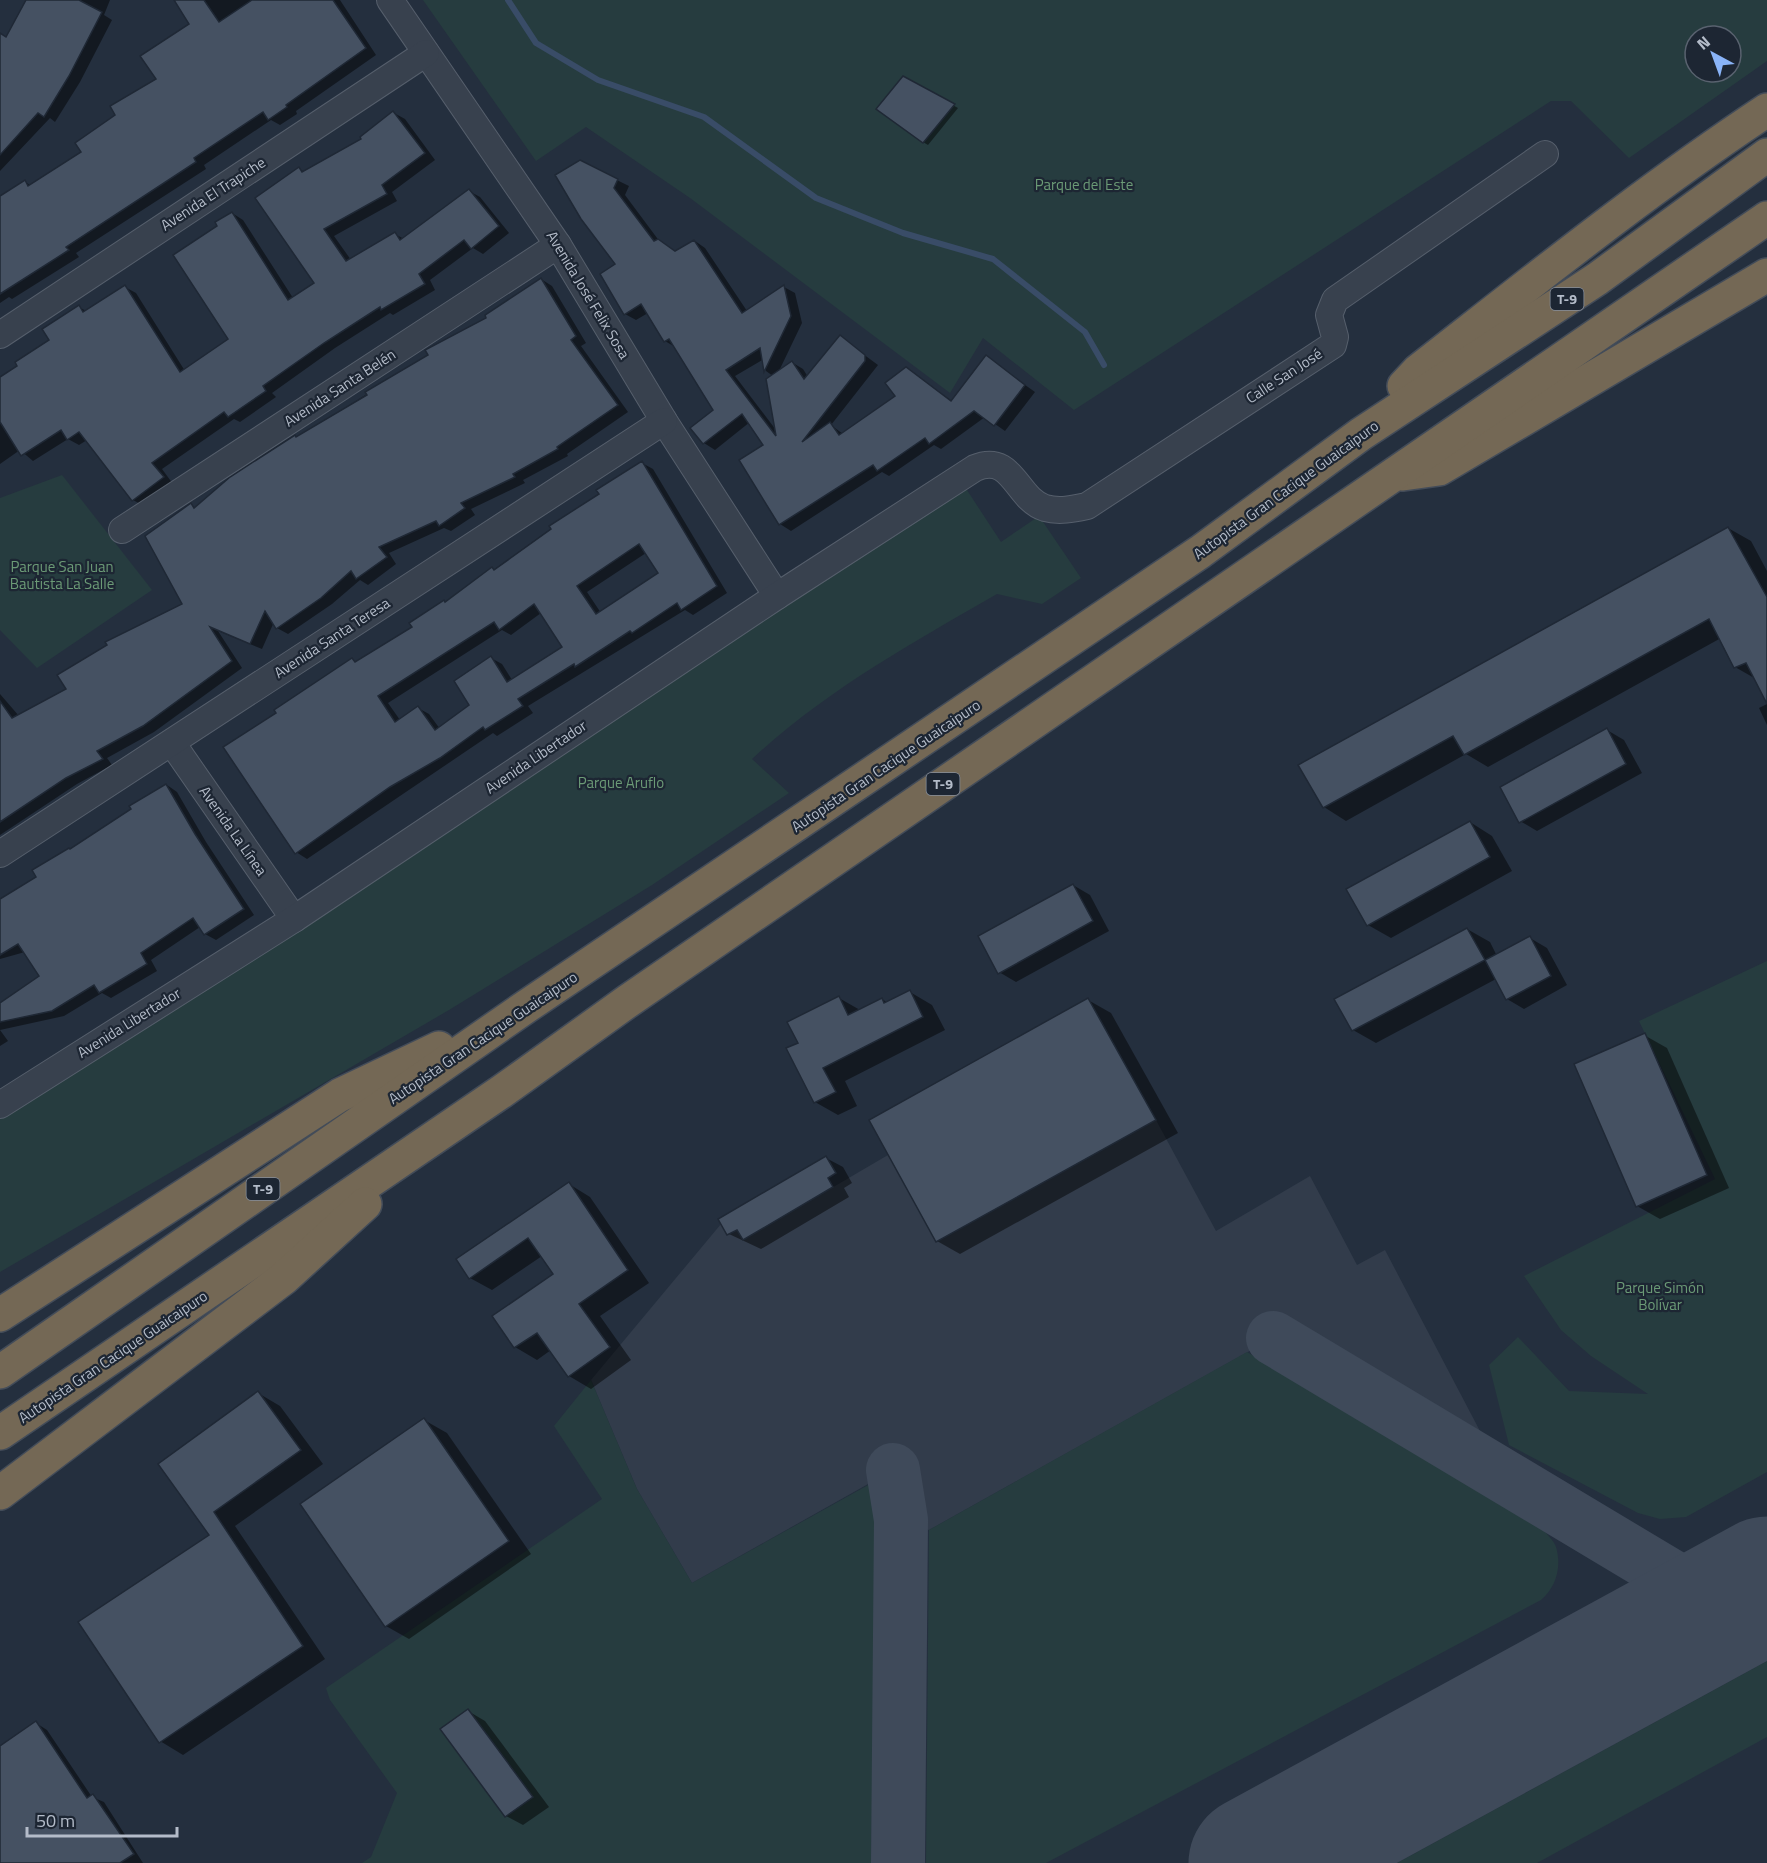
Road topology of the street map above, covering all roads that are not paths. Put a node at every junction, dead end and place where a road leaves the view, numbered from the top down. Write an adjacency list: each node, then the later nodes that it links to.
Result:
1 (390, 0): 2 (street, Avenida José Felix Sosa)
2 (426, 53): 7 (street, Avenida José Felix Sosa); 9 (street, Avenida El Trapiche)
3 (1767, 110): 11 (highway)
4 (1545, 154): 13 (street, Calle San José)
5 (1767, 154): 11 (highway, Autopista Gran Cacique Guaicaipuro / T-9)
6 (1767, 218): 12 (highway, Autopista Gran Cacique Guaicaipuro / T-9)
7 (558, 245): 10 (street, Avenida José Felix Sosa); 14 (street, Avenida Santa Belén)
8 (1767, 275): 12 (highway)
9 (0, 335)
10 (664, 421): 15 (street, Avenida José Felix Sosa); 16 (street, Avenida Santa Teresa)
11 (1361, 434): 19 (highway, Autopista Gran Cacique Guaicaipuro / T-9)
12 (1387, 477): 21 (highway, Autopista Gran Cacique Guaicaipuro / T-9)
13 (1069, 510): 15 (street, Avenida Libertador)
14 (122, 530)
15 (777, 596): 18 (street, Avenida Libertador)
16 (172, 743): 17 (street, Avenida Santa Teresa); 18 (street, Avenida La Línea)
17 (0, 854)
18 (294, 919): 20 (street, Avenida Libertador)
19 (527, 1006): 22 (highway); 25 (highway, Autopista Gran Cacique Guaicaipuro / T-9)
20 (0, 1105)
21 (447, 1128): 26 (highway, Autopista Gran Cacique Guaicaipuro / T-9); 27 (highway)
22 (102, 1250): 23 (highway); 24 (highway)
23 (0, 1288)
24 (0, 1315)
25 (0, 1372)
26 (0, 1433)
27 (0, 1493)

